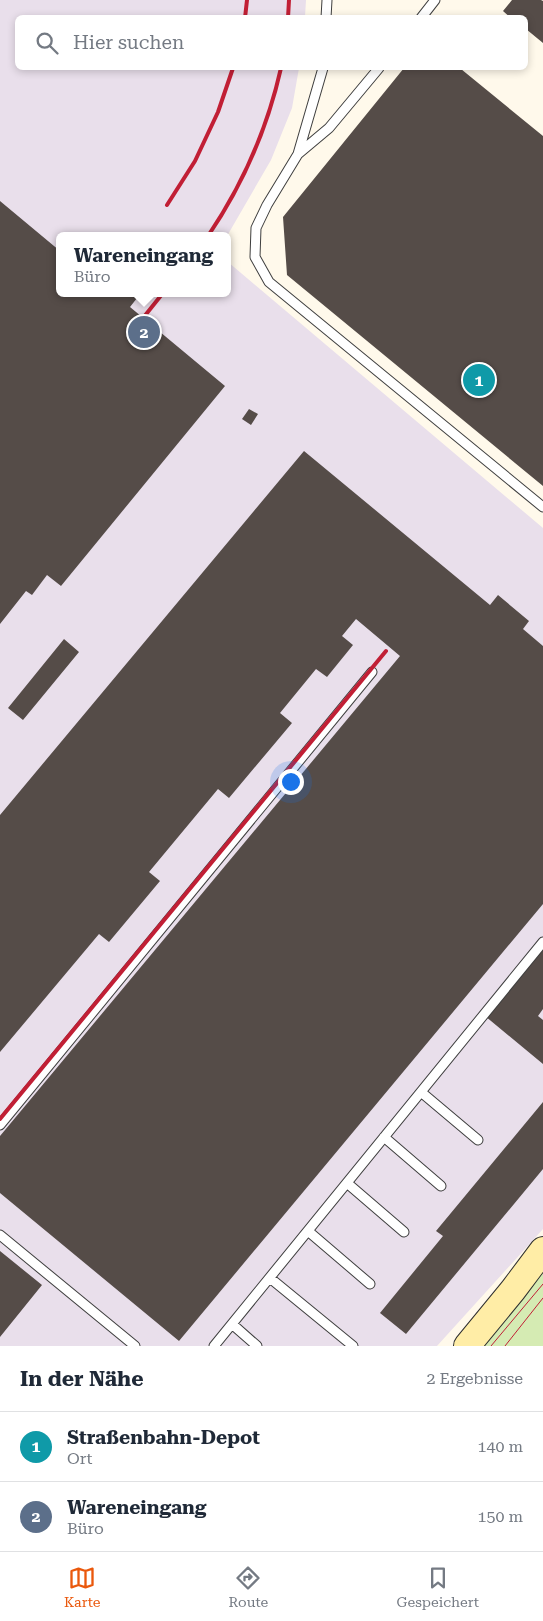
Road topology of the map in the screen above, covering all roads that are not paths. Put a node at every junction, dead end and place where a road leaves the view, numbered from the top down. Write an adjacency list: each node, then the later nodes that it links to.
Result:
1 (327, 0): 3 (lane)
2 (435, 0): 4 (lane)
3 (326, 15)
4 (423, 15)
5 (322, 70): 7 (lane)
6 (377, 70): 7 (lane)
7 (298, 154): 8 (lane)
8 (543, 507)
9 (372, 672): 12 (lane)
10 (543, 942): 11 (lane)
11 (421, 1092): 13 (lane); 14 (lane)
12 (0, 1125)
13 (384, 1137): 15 (lane); 16 (lane)
14 (478, 1140)
15 (347, 1183): 17 (lane); 18 (lane)
16 (441, 1186)
17 (308, 1231): 21 (lane); 22 (lane)
18 (404, 1232)
19 (0, 1235): 24 (lane)
20 (543, 1250): 28 (main road)
21 (270, 1278): 23 (lane); 27 (lane)
22 (370, 1284)
23 (232, 1324): 25 (lane); 26 (lane)
24 (135, 1346)
25 (214, 1346)
26 (257, 1346)
27 (353, 1346)
28 (467, 1346)

